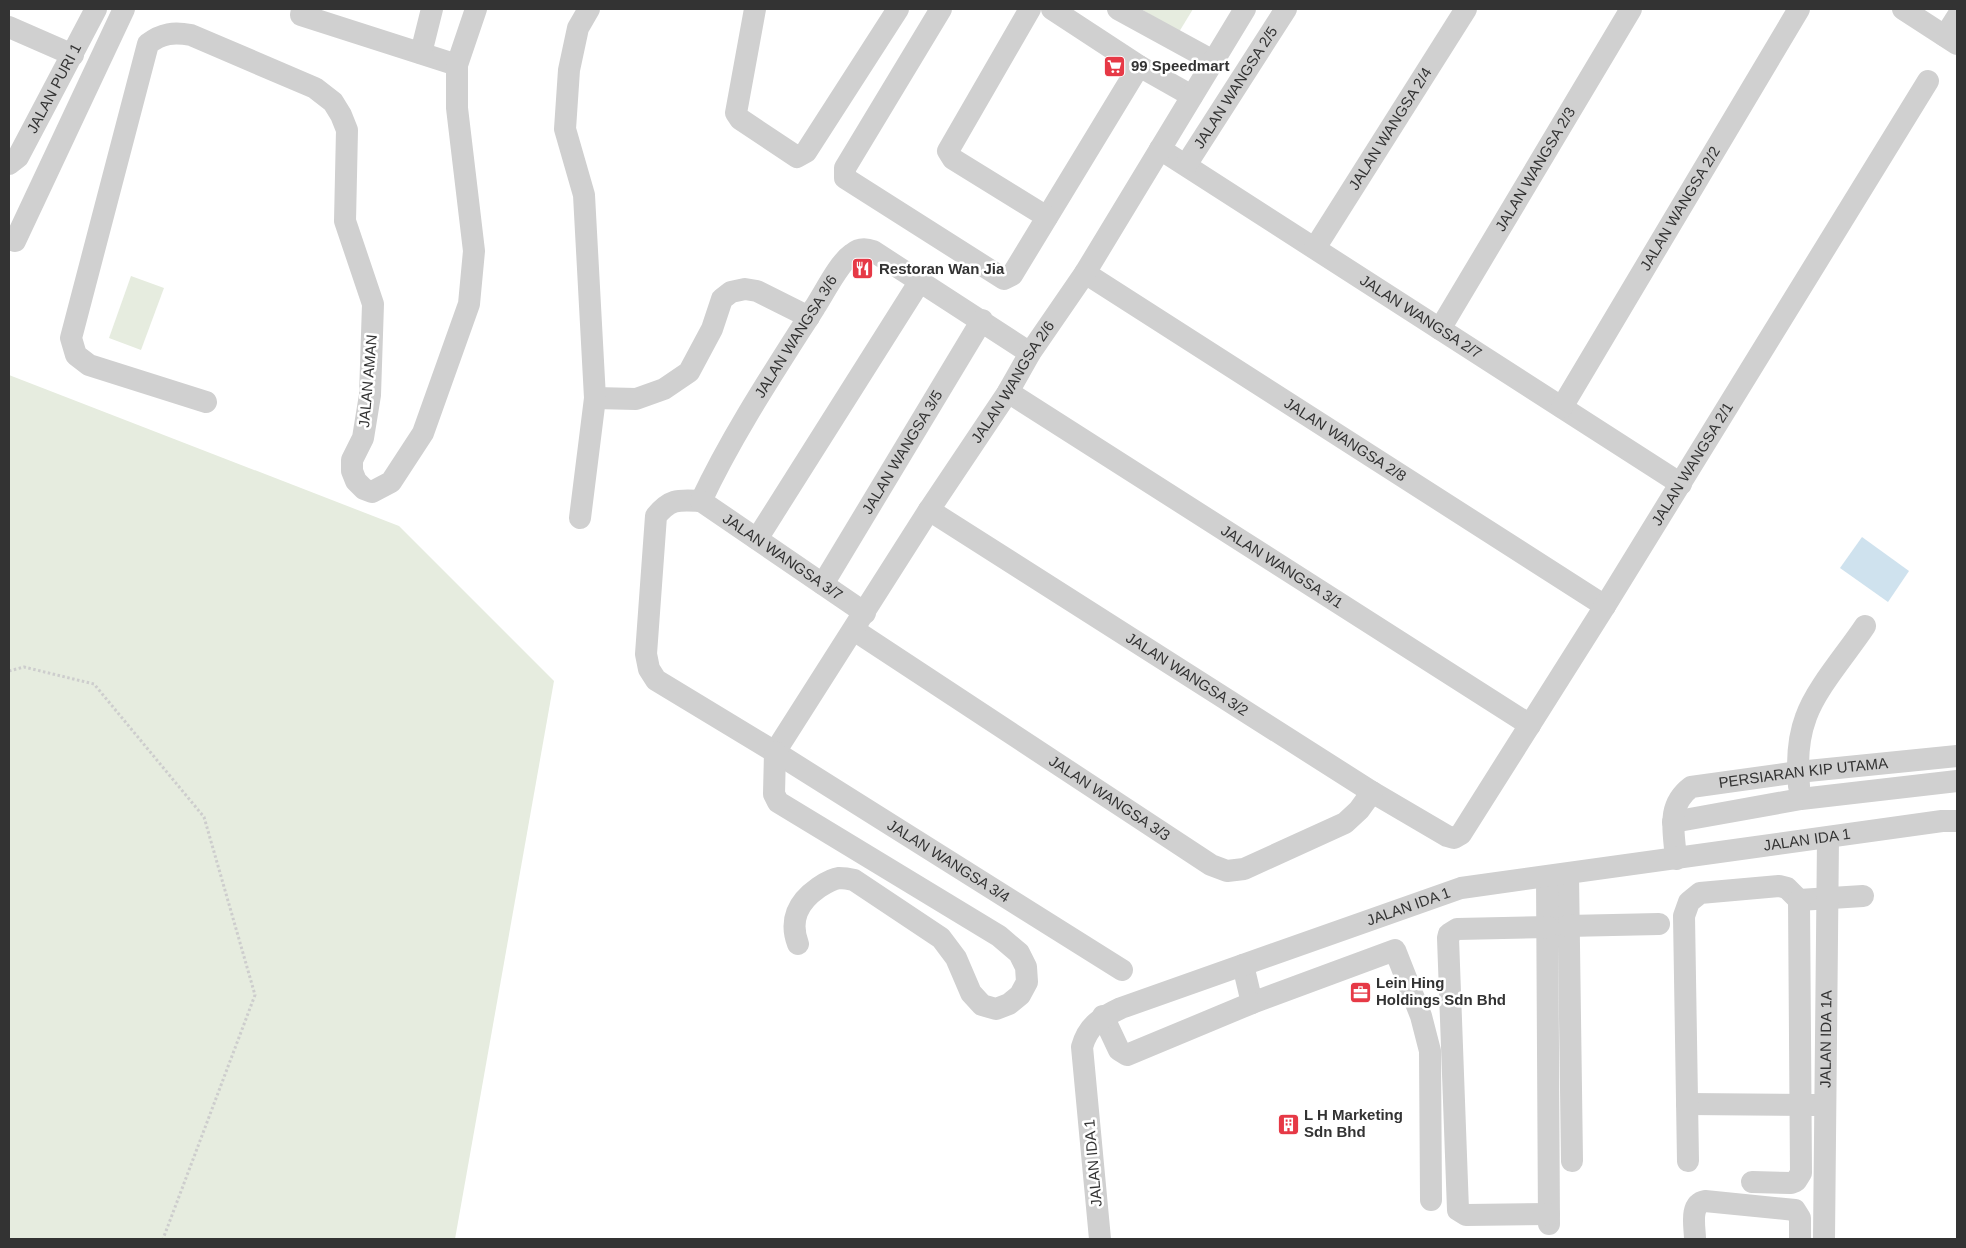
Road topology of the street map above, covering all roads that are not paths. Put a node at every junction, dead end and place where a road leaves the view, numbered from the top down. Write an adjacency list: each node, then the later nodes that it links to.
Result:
1 (96, 9): 23 (street, JALAN PURI 1)
2 (124, 9): 33 (street)
3 (302, 9): 22 (street)
4 (432, 9): 22 (street)
5 (476, 9): 25 (street, JALAN AMAN)
6 (589, 9): 42 (street)
7 (755, 9): 8 (street)
8 (898, 9)
9 (941, 9): 32 (street)
10 (1030, 9): 32 (street)
11 (1052, 9): 26 (street)
12 (1118, 9): 24 (street)
13 (1245, 9): 24 (street, JALAN WANGSA 2/6)
14 (1286, 9): 31 (street, JALAN WANGSA 2/5)
15 (1466, 9): 34 (street, JALAN WANGSA 2/4)
16 (1631, 9): 39 (street, JALAN WANGSA 2/3)
17 (1799, 9): 44 (street, JALAN WANGSA 2/2)
18 (1903, 9): 21 (street)
19 (1957, 17): 21 (street)
20 (9, 27): 23 (street)
21 (1951, 40)
22 (421, 53): 25 (street)
23 (73, 55): 30 (street, JALAN PURI 1)
24 (1213, 61): 28 (street, JALAN WANGSA 2/6)
25 (458, 65): 43 (street, JALAN AMAN)
26 (1139, 66): 28 (street); 32 (street)
27 (1928, 81): 45 (street, JALAN WANGSA 2/1)
28 (1192, 96): 29 (street, JALAN WANGSA 2/6)
29 (1160, 149): 31 (street, JALAN WANGSA 2/7); 35 (street, JALAN WANGSA 2/6)
30 (9, 164)
31 (1186, 165): 34 (street, JALAN WANGSA 2/7)
32 (1047, 217)
33 (15, 241)
34 (1315, 248): 39 (street, JALAN WANGSA 2/7)
35 (1085, 273): 40 (street, JALAN WANGSA 2/6); 51 (street, JALAN WANGSA 2/8)
36 (920, 281): 37 (street, JALAN WANGSA 3/6); 38 (street, JALAN WANGSA 3/6); 49 (street)
37 (809, 317): 42 (street); 46 (street, JALAN WANGSA 3/6)
38 (982, 320): 40 (street, JALAN WANGSA 3/6); 50 (street, JALAN WANGSA 3/5)
39 (1440, 329): 44 (street, JALAN WANGSA 2/7)
40 (1030, 353): 41 (street, JALAN WANGSA 2/6)
41 (1008, 392): 47 (street, JALAN WANGSA 2/6); 54 (street, JALAN WANGSA 3/1)
42 (595, 398): 48 (street)
43 (206, 402)
44 (1562, 407): 45 (street, JALAN WANGSA 2/7)
45 (1681, 484): 51 (street, JALAN WANGSA 2/1)
46 (701, 501): 49 (street, JALAN WANGSA 3/7); 55 (street, JALAN WANGSA 3/4)
47 (929, 510): 52 (street, JALAN WANGSA 2/6); 59 (street, JALAN WANGSA 3/2)
48 (580, 518)
49 (757, 539): 50 (street, JALAN WANGSA 3/7)
50 (823, 584): 52 (street, JALAN WANGSA 3/7)
51 (1605, 606): 54 (street, JALAN WANGSA 2/1)
52 (859, 621): 55 (street, JALAN WANGSA 2/6); 59 (street, JALAN WANGSA 3/3)
53 (1865, 626): 57 (street)
54 (1530, 725): 63 (street, JALAN WANGSA 2/1)
55 (775, 752): 72 (street); 74 (street, JALAN WANGSA 3/4)
56 (1957, 756): 57 (street, PERSIARAN KIP UTAMA)
57 (1798, 772): 60 (street); 62 (street, PERSIARAN KIP UTAMA)
58 (1957, 781): 60 (street, PERSIARAN KIP UTAMA)
59 (1372, 792): 63 (street, JALAN WANGSA 3/2)
60 (1801, 799): 62 (street, PERSIARAN KIP UTAMA)
61 (1957, 821): 64 (street, JALAN IDA 1)
62 (1673, 822): 65 (street, PERSIARAN KIP UTAMA)
63 (1447, 836)
64 (1828, 838): 65 (street, JALAN IDA 1); 68 (street, JALAN IDA 1A)
65 (1676, 859): 66 (street, JALAN IDA 1)
66 (1557, 875): 71 (street); 73 (street, JALAN IDA 1)
67 (1863, 896): 68 (street)
68 (1827, 898): 69 (street); 75 (street, JALAN IDA 1A)
69 (1799, 900): 77 (street); 79 (street)
70 (1659, 924): 71 (street)
71 (1558, 926): 71 (street); 82 (street)
72 (798, 944)
73 (1242, 965): 76 (street); 78 (street, JALAN IDA 1)
74 (1122, 970)
75 (1826, 1000): 77 (street); 81 (street, JALAN IDA 1A)
76 (1252, 1003): 78 (street); 85 (street)
77 (1800, 1003): 80 (street)
78 (1103, 1016): 86 (street, JALAN IDA 1)
79 (1687, 1104): 80 (street); 83 (street)
80 (1799, 1104): 81 (street); 84 (street)
81 (1825, 1105): 89 (street, JALAN IDA 1A)
82 (1572, 1161)
83 (1688, 1162)
84 (1752, 1182)
85 (1431, 1200)
86 (1100, 1239)
87 (1695, 1239): 88 (street)
88 (1800, 1239)
89 (1824, 1239)

